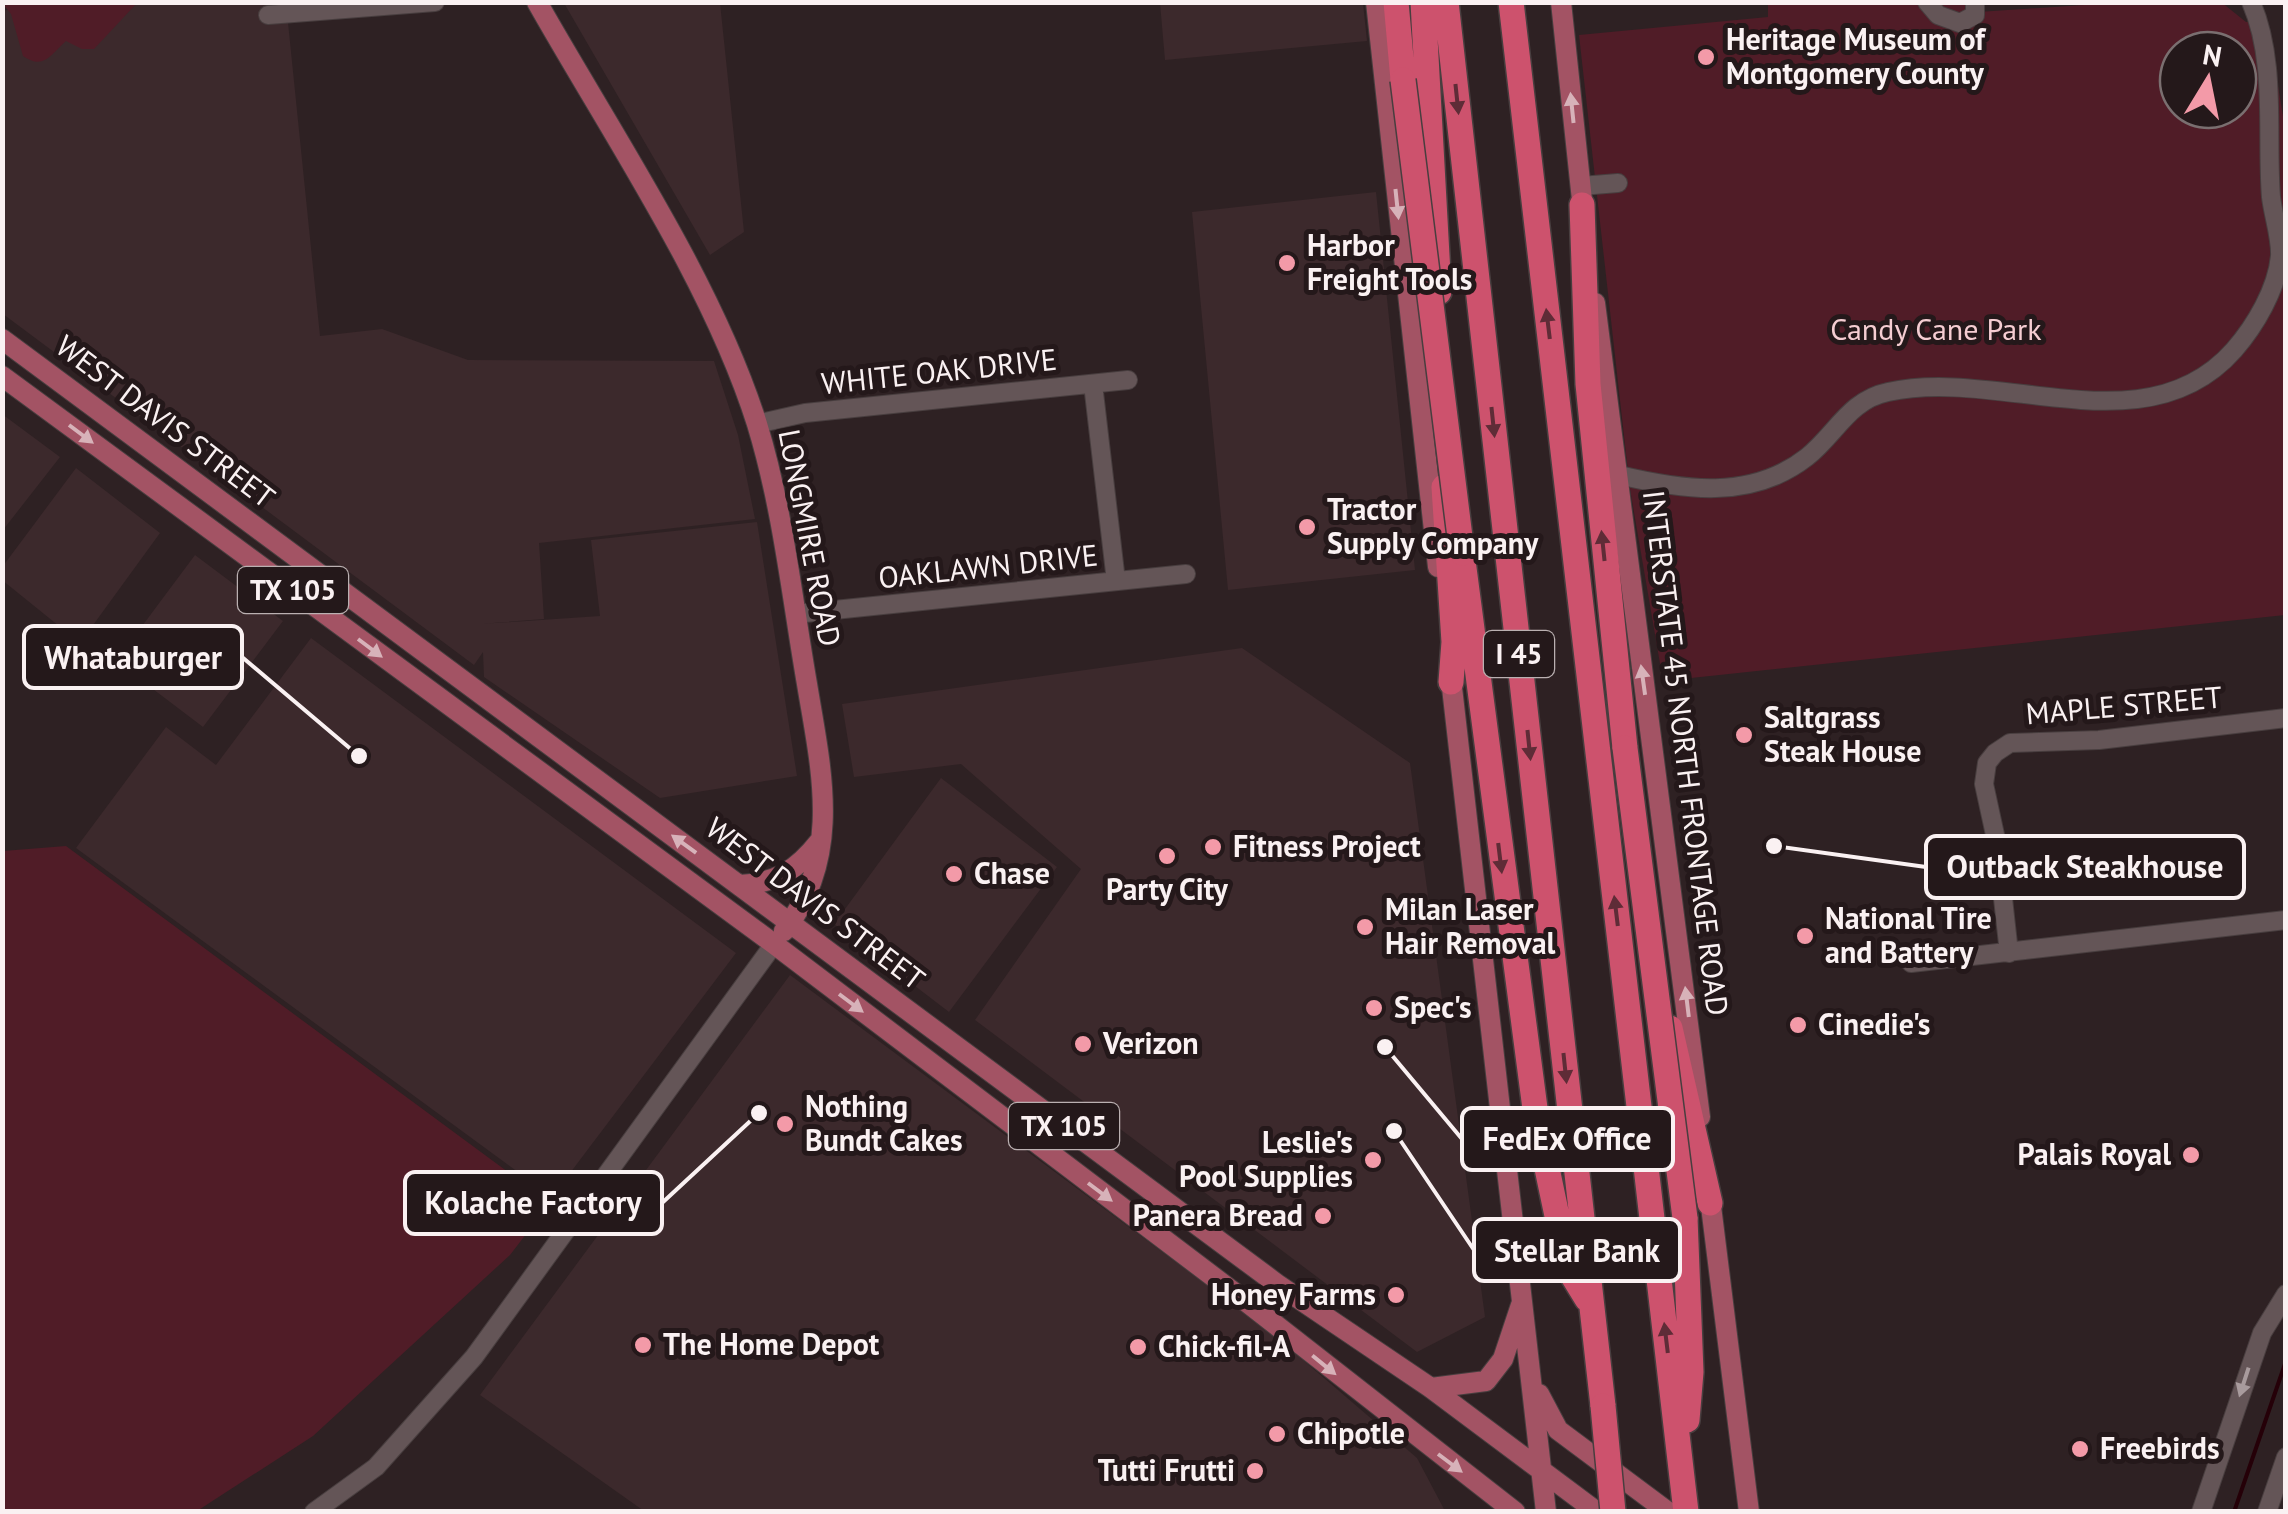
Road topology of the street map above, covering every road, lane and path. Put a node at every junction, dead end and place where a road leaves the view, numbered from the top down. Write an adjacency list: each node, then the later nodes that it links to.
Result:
1 (436, 2): 12 (street)
2 (537, 2): 19 (main road, LONGMIRE ROAD)
3 (1376, 2): 27 (main road, one-way to 27)
4 (1396, 2): 39 (highway, one-way to 39, bridge)
5 (1422, 2): 27 (highway)
6 (1446, 2): 39 (highway, I 45, one-way to 39)
7 (1512, 2): 22 (highway, I 45, one-way to 7)
8 (1562, 2): 14 (main road, INTERSTATE 45 NORTH FRONTAGE ROAD, one-way to 8)
9 (1927, 2): 10 (street)
10 (1976, 2)
11 (2250, 2): 20 (street)
12 (268, 16)
13 (1618, 183): 14 (street)
14 (1581, 195): 20 (main road, INTERSTATE 45 NORTH FRONTAGE ROAD); 44 (highway, one-way to 14, bridge)
15 (2, 338): 25 (main road, WEST DAVIS STREET / TX 105)
16 (2, 376): 21 (main road, WEST DAVIS STREET / TX 105, one-way to 21)
17 (1128, 380): 18 (street, WHITE OAK DRIVE)
18 (1093, 384): 19 (street, WHITE OAK DRIVE); 24 (street)
19 (756, 424): 26 (main road, LONGMIRE ROAD)
20 (1619, 475): 36 (main road, INTERSTATE 45 NORTH FRONTAGE ROAD, one-way to 20)
21 (194, 517): 25 (main road); 33 (main road, WEST DAVIS STREET / TX 105, one-way to 33)
22 (1571, 525): 36 (highway); 44 (highway, I 45, one-way to 22)
23 (1186, 574): 24 (street, OAKLAWN DRIVE)
24 (1116, 581): 26 (street, OAKLAWN DRIVE)
25 (342, 591): 30 (main road, WEST DAVIS STREET / TX 105, one-way to 25)
26 (795, 614): 29 (main road, LONGMIRE ROAD)
27 (1452, 682): 38 (main road)
28 (2286, 718): 34 (street, MAPLE STREET)
29 (824, 837): 30 (main road); 32 (main road, LONGMIRE ROAD)
30 (740, 885): 32 (main road, WEST DAVIS STREET / TX 105)
31 (2286, 920): 34 (street)
32 (790, 923): 33 (main road, LONGMIRE ROAD); 41 (main road, WEST DAVIS STREET / TX 105)
33 (774, 944): 46 (street); 47 (main road, WEST DAVIS STREET / TX 105, one-way to 47)
34 (2008, 954): 35 (street)
35 (1910, 963)
36 (1710, 1203): 45 (main road, INTERSTATE 45 NORTH FRONTAGE ROAD)
37 (2286, 1294): 53 (street, one-way to 53)
38 (1523, 1298): 40 (main road); 41 (main road)
39 (1592, 1306): 50 (highway, I 45, bridge)
40 (1533, 1383): 43 (main road); 51 (main road)
41 (1431, 1388): 43 (main road, WEST DAVIS STREET / TX 105)
42 (2286, 1456): 54 (street)
43 (1542, 1470): 48 (main road); 49 (main road, WEST DAVIS STREET / TX 105)
44 (1682, 1470): 52 (highway, I 45)
45 (1746, 1507)
46 (314, 1512)
47 (1515, 1512)
48 (1546, 1512)
49 (1598, 1512)
50 (1613, 1512)
51 (1668, 1512)
52 (1686, 1512)
53 (2201, 1512)
54 (2266, 1512)

